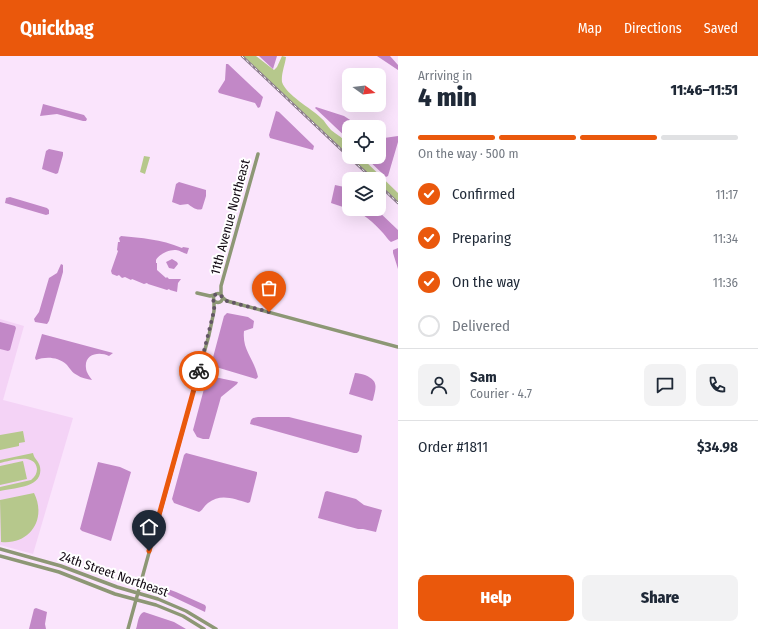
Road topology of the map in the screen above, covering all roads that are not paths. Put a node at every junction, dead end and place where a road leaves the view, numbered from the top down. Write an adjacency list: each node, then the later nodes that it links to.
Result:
1 (258, 154): 2 (street, 11th Avenue Northeast)
2 (221, 286): 4 (street, 11th Avenue Northeast); 5 (street, 11th Avenue Northeast)
3 (197, 293): 4 (street)
4 (214, 297): 5 (street); 5 (street); 6 (street)
5 (221, 299): 6 (street); 7 (street)
6 (214, 311): 10 (street)
7 (398, 347)
8 (0, 550): 10 (street, 24th Street Northeast)
9 (0, 556): 11 (street, 24th Street Northeast)
10 (137, 593): 11 (street); 14 (street, 24th Street Northeast)
11 (136, 599): 12 (street); 13 (street, 24th Street Northeast)
12 (128, 629)
13 (204, 629)
14 (216, 629)

